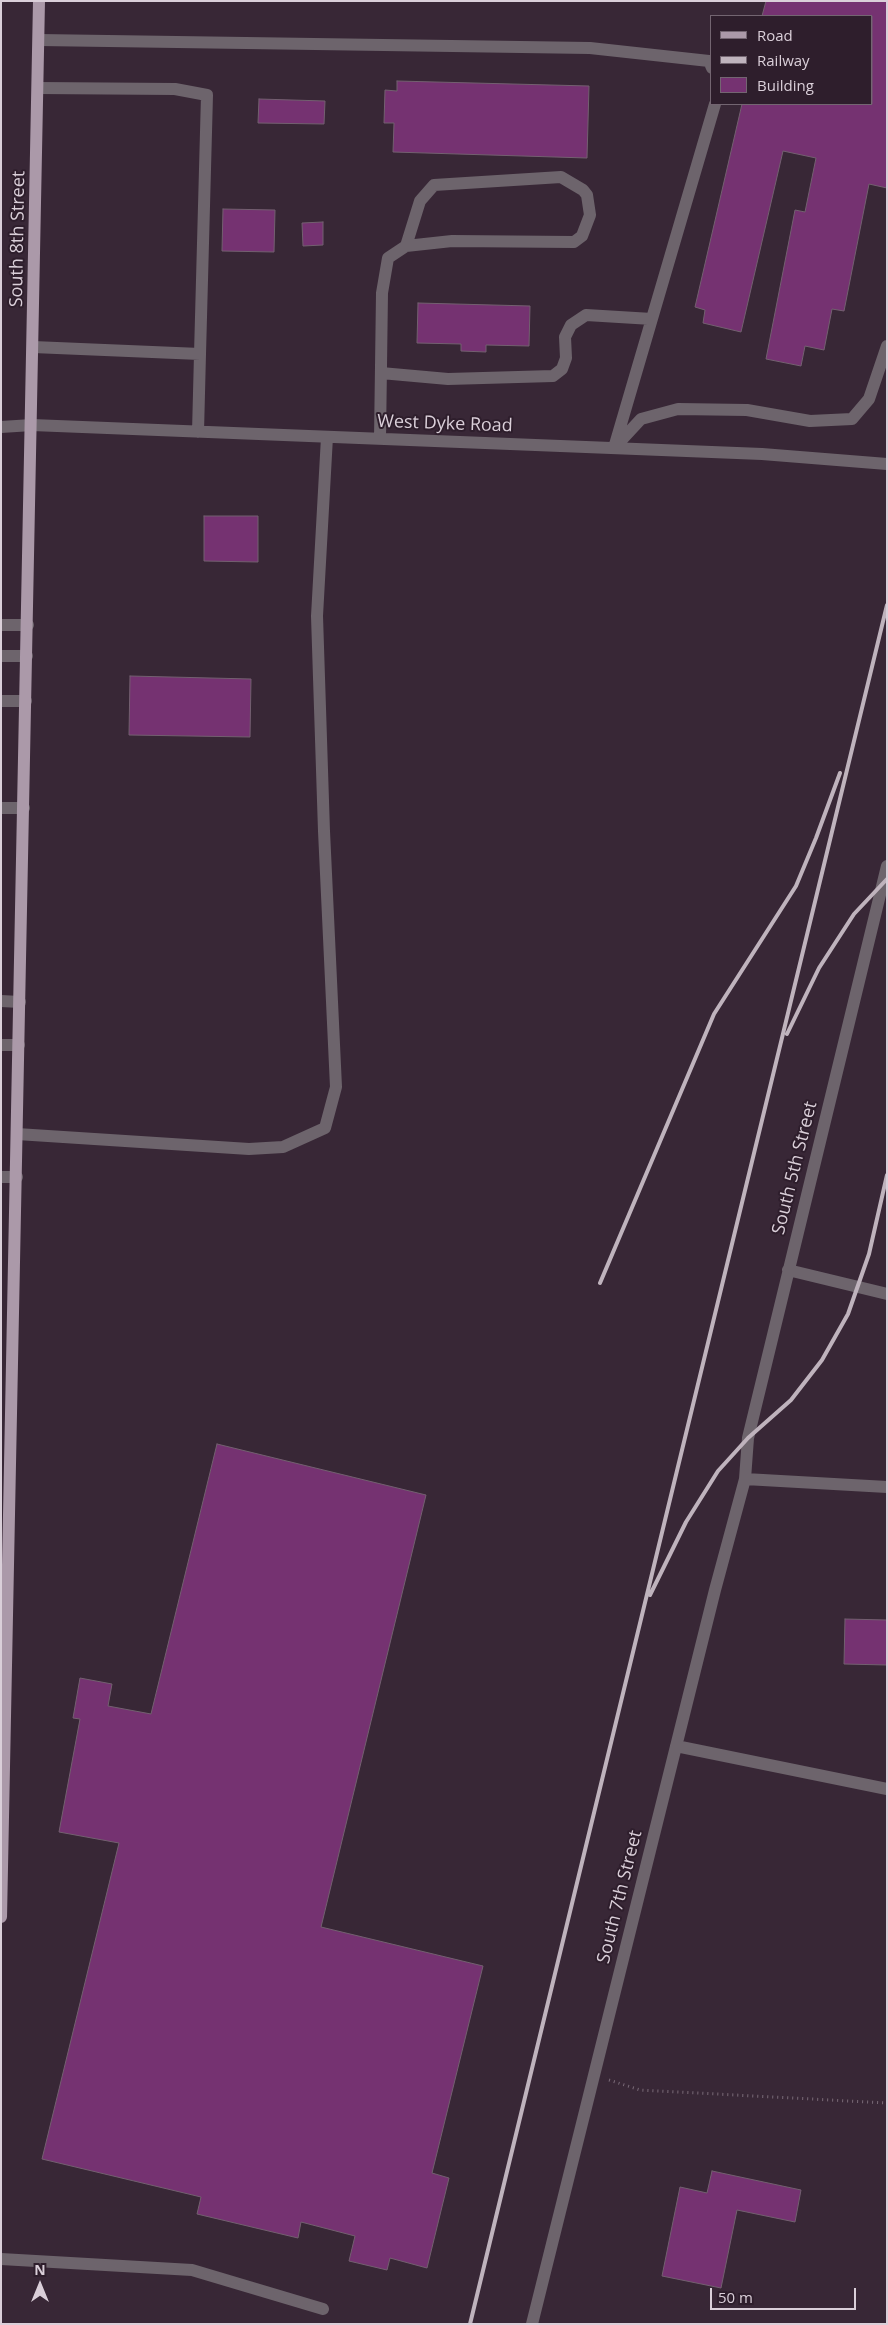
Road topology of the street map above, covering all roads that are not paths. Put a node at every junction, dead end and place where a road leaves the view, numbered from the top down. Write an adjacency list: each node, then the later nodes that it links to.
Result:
1 (39, 1): 2 (main road, South 8th Street)
2 (38, 40): 3 (street); 4 (main road, South 8th Street)
3 (710, 64)
4 (38, 88): 9 (main road, South 8th Street); 10 (street)
5 (715, 105): 7 (street)
6 (406, 246): 6 (street); 11 (street)
7 (652, 319): 11 (street); 17 (street)
8 (887, 346): 17 (street)
9 (33, 347): 10 (street); 12 (main road, South 8th Street)
10 (200, 354): 14 (street)
11 (381, 373): 16 (street)
12 (32, 425): 13 (street, West Dyke Road); 14 (street, West Dyke Road); 20 (main road, South 8th Street)
13 (2, 427)
14 (198, 432): 15 (street, West Dyke Road)
15 (327, 437): 16 (street, West Dyke Road); 32 (street)
16 (380, 439): 17 (street, West Dyke Road)
17 (614, 448): 18 (street, West Dyke Road)
18 (887, 464)
19 (1, 625): 20 (street)
20 (28, 625): 22 (main road, South 8th Street)
21 (1, 656): 22 (street)
22 (27, 656): 24 (main road, South 8th Street)
23 (1, 701): 24 (street)
24 (26, 701): 26 (main road, South 8th Street)
25 (1, 808): 26 (street)
26 (24, 808): 29 (main road, South 8th Street)
27 (887, 866): 35 (street, South 5th Street)
28 (1, 1002): 29 (street)
29 (20, 1002): 31 (main road, South 8th Street)
30 (1, 1045): 31 (street)
31 (19, 1046): 32 (main road, South 8th Street)
32 (17, 1134): 34 (main road, South 8th Street)
33 (1, 1177): 34 (street)
34 (16, 1178): 37 (main road, South 8th Street)
35 (788, 1270): 36 (street); 38 (street, South 5th Street)
36 (887, 1294)
37 (6, 1438): 42 (main road, South 8th Street)
38 (746, 1479): 39 (street); 40 (street, South 7th Street)
39 (887, 1487)
40 (676, 1746): 41 (street); 46 (street, South 7th Street)
41 (887, 1788)
42 (1, 1911): 43 (main road, South 8th Street)
43 (1, 1917)
44 (1, 2259): 45 (street)
45 (323, 2309)
46 (532, 2324)

